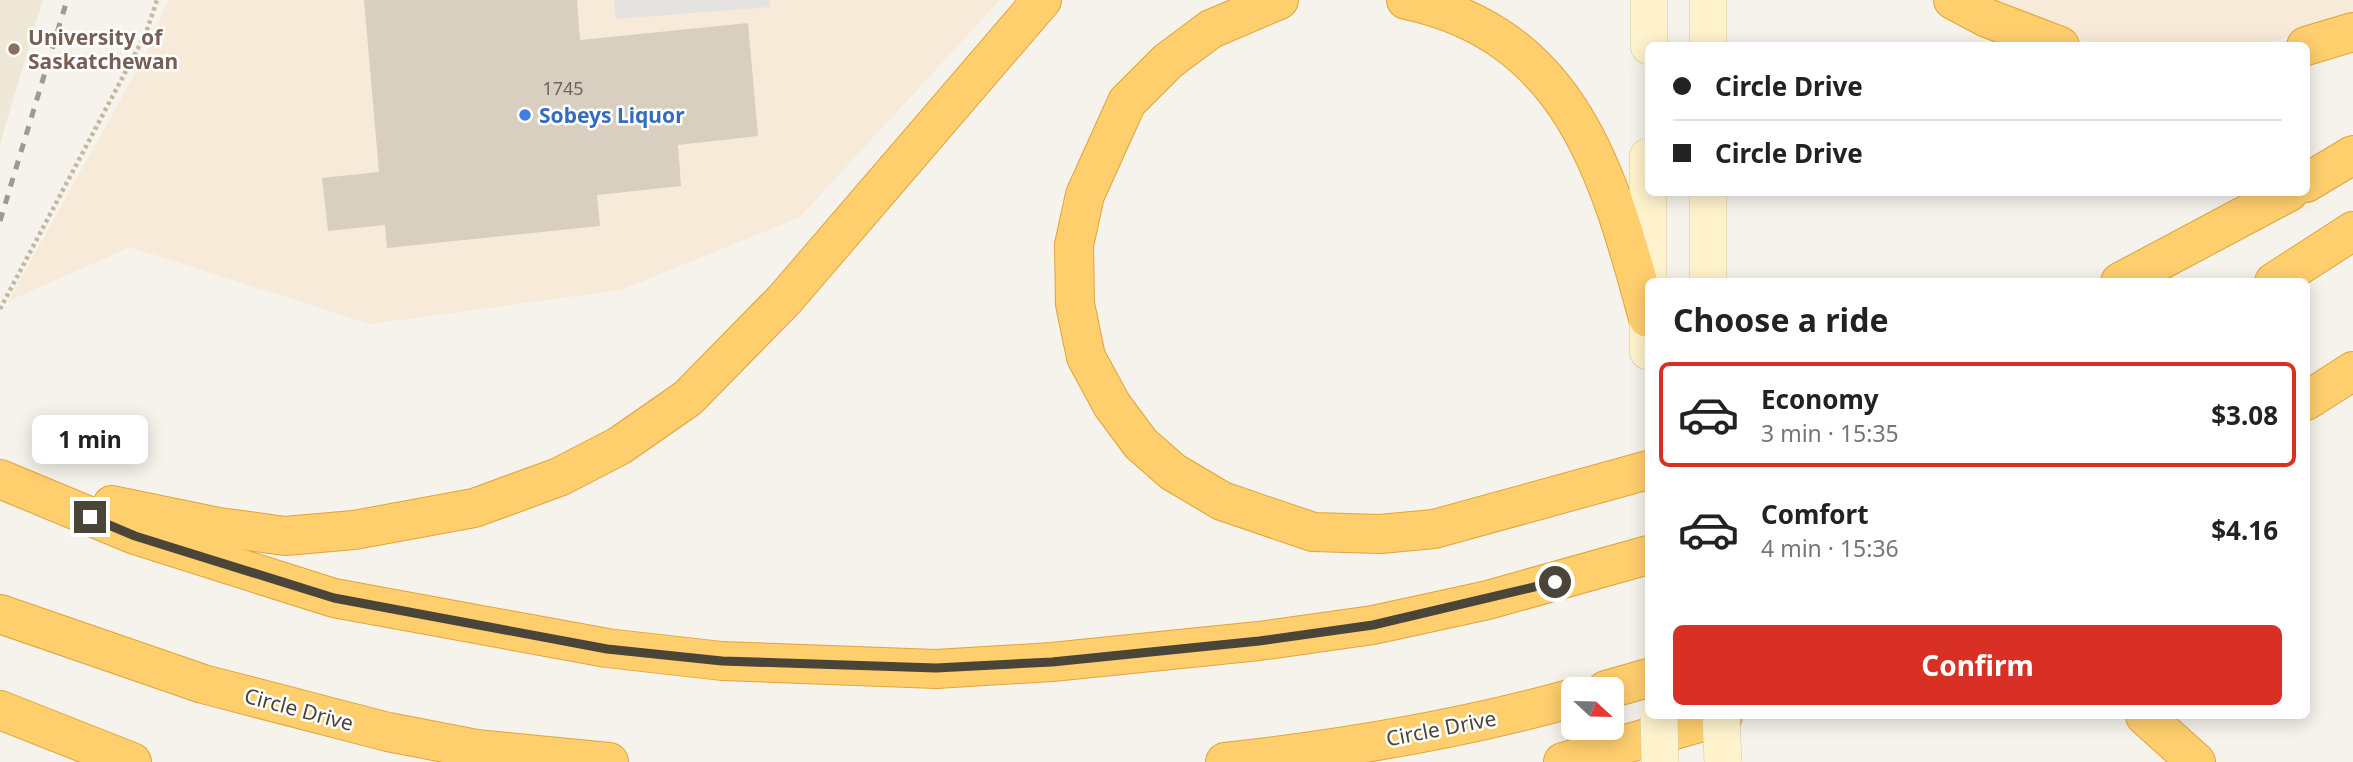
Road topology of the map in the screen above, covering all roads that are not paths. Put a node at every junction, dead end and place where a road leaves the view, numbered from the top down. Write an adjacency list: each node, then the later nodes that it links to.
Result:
1 (1042, 0): 26 (highway)
2 (1279, 0): 25 (highway)
3 (1406, 0): 22 (highway)
4 (1649, 0): 8 (main road)
5 (1708, 0): 9 (main road)
6 (1953, 0): 10 (highway)
7 (2353, 32): 11 (highway)
8 (1649, 42)
9 (1708, 42)
10 (2049, 42)
11 (2310, 45)
12 (2353, 155): 13 (highway)
13 (2310, 181)
14 (1648, 196): 18 (main road)
15 (1708, 196): 19 (main road)
16 (2281, 196): 20 (highway)
17 (2353, 231): 21 (highway)
18 (1648, 278)
19 (1708, 278)
20 (2128, 278)
21 (2280, 278)
22 (1645, 307)
23 (2353, 371): 24 (highway)
24 (2310, 398)
25 (1645, 471)
26 (0, 478): 27 (highway)
27 (1645, 556)
28 (0, 614): 40 (highway, Circle Drive)
29 (1645, 678): 30 (highway)
30 (1624, 684)
31 (1561, 701): 41 (highway, Circle Drive)
32 (0, 710): 39 (highway)
33 (1659, 719): 43 (main road, bridge)
34 (1712, 719): 42 (highway)
35 (1722, 719): 44 (main road, bridge)
36 (2149, 719): 45 (highway)
37 (0, 730): 38 (highway)
38 (67, 762)
39 (132, 762)
40 (608, 762)
41 (1225, 762)
42 (1563, 762)
43 (1660, 762)
44 (1723, 762)
45 (2196, 762)

